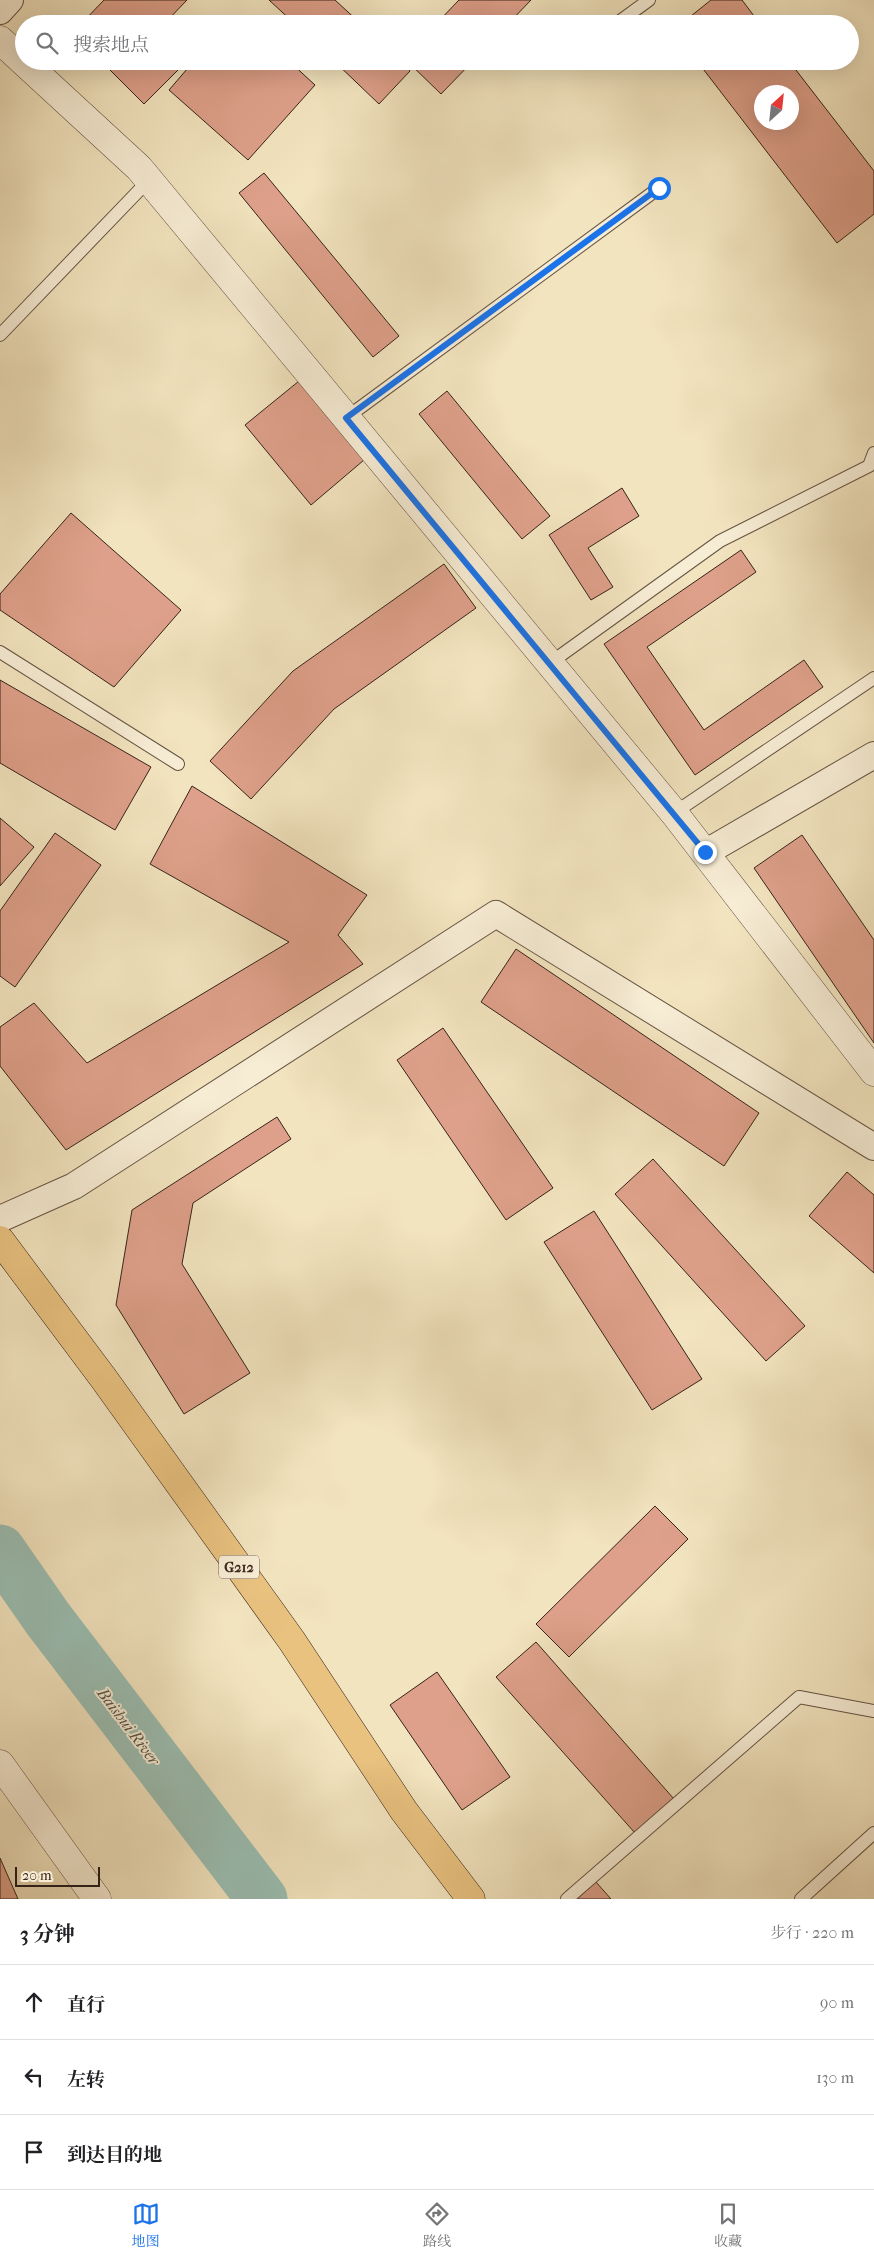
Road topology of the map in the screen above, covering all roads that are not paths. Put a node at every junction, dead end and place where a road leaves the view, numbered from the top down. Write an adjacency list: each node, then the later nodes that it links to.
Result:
1 (10, 0): 3 (street)
2 (649, 0): 4 (lane)
3 (0, 11)
4 (628, 15)
5 (0, 40): 6 (street)
6 (15, 54)
7 (33, 70): 8 (street)
8 (149, 180): 10 (lane); 11 (street)
9 (659, 188): 11 (lane)
10 (0, 335)
11 (346, 418): 14 (street)
12 (874, 453): 14 (lane)
13 (0, 652): 17 (lane)
14 (550, 663): 18 (street)
15 (874, 678): 18 (lane)
16 (874, 754): 19 (street)
17 (178, 764)
18 (674, 813): 19 (street)
19 (705, 852): 20 (street)
20 (874, 1072)
21 (874, 1147): 22 (street)
22 (0, 1219)
23 (0, 1240): 28 (highway, G212)
24 (874, 1711): 29 (lane)
25 (0, 1764): 27 (street)
26 (874, 1833): 30 (lane)
27 (97, 1899)
28 (471, 1899)
29 (567, 1899)
30 (801, 1899)

